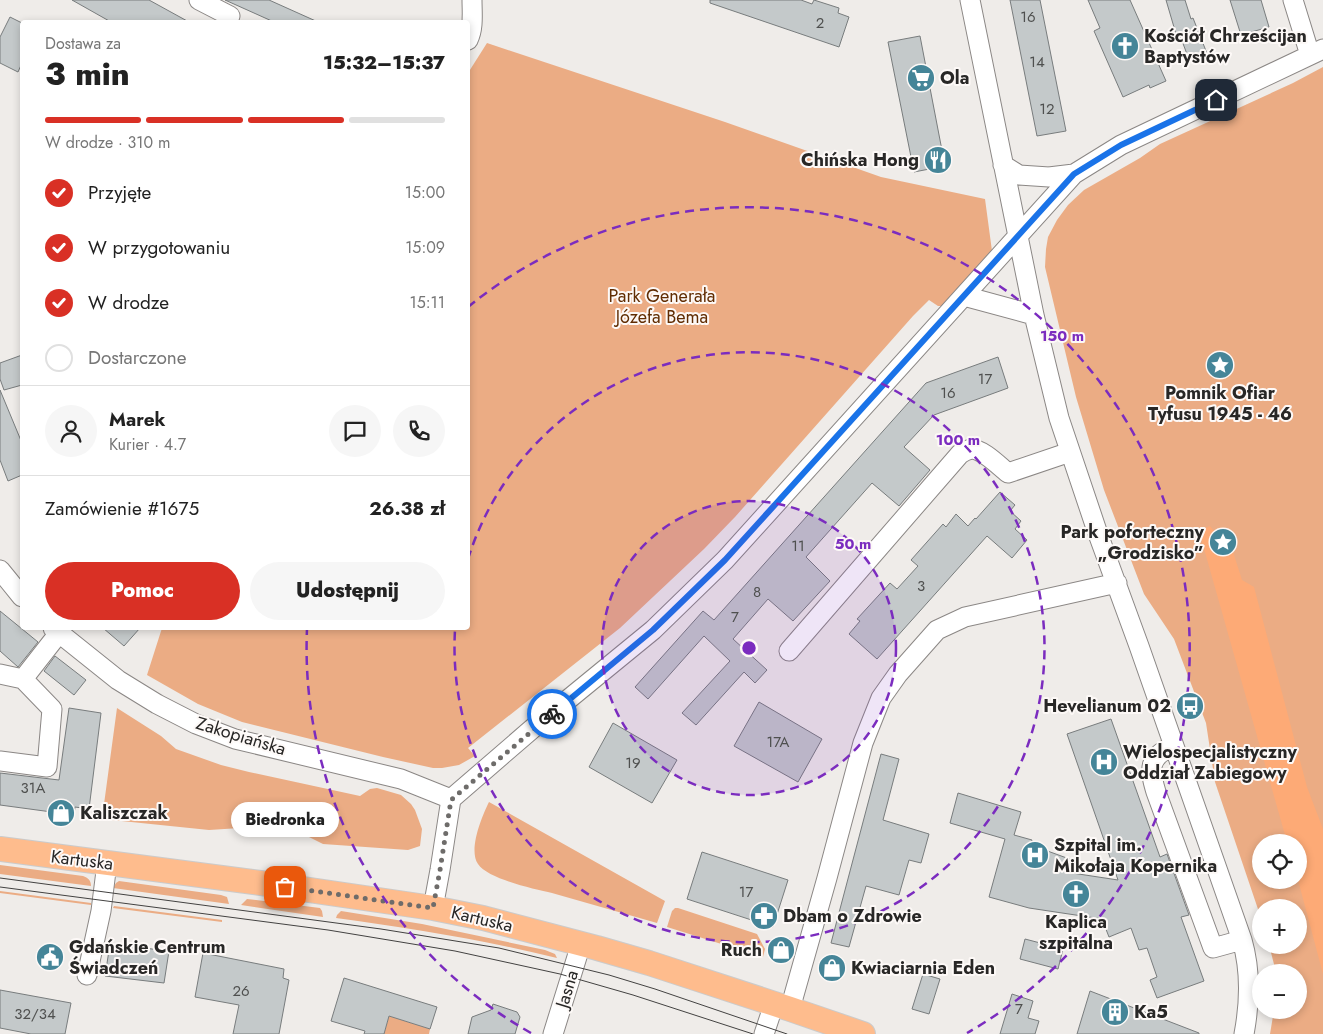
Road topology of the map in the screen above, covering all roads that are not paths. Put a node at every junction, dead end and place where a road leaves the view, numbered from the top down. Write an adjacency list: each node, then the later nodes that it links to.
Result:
1 (199, 0): 5 (street)
2 (472, 0): 6 (street)
3 (970, 0): 8 (street)
4 (1293, 0): 7 (street)
5 (228, 20)
6 (470, 33)
7 (1317, 52): 9 (street)
8 (1003, 165): 9 (street); 10 (street)
9 (1074, 174): 10 (street)
10 (1018, 235): 11 (street); 12 (street)
11 (964, 296): 12 (street); 23 (street)
12 (1034, 315): 13 (street)
13 (1070, 452): 15 (street); 18 (street)
14 (0, 570): 16 (street)
15 (1116, 583): 21 (street); 30 (street)
16 (20, 595)
17 (56, 630): 20 (street); 23 (street, Zakopiańska)
18 (789, 651)
19 (0, 674): 20 (street)
20 (23, 679): 22 (street)
21 (1174, 746): 27 (street); 27 (street)
22 (0, 761)
23 (451, 800): 26 (street)
24 (0, 849): 25 (main road, Kartuska)
25 (107, 863): 26 (main road, Kartuska); 29 (street)
26 (433, 908): 28 (main road, Kartuska)
27 (1242, 940): 34 (street)
28 (581, 944): 30 (main road, Kartuska); 31 (street, Jasna)
29 (86, 975)
30 (782, 1006): 32 (street); 33 (main road, Kartuska)
31 (553, 1034)
32 (764, 1034)
33 (863, 1034)
34 (1244, 1034)

